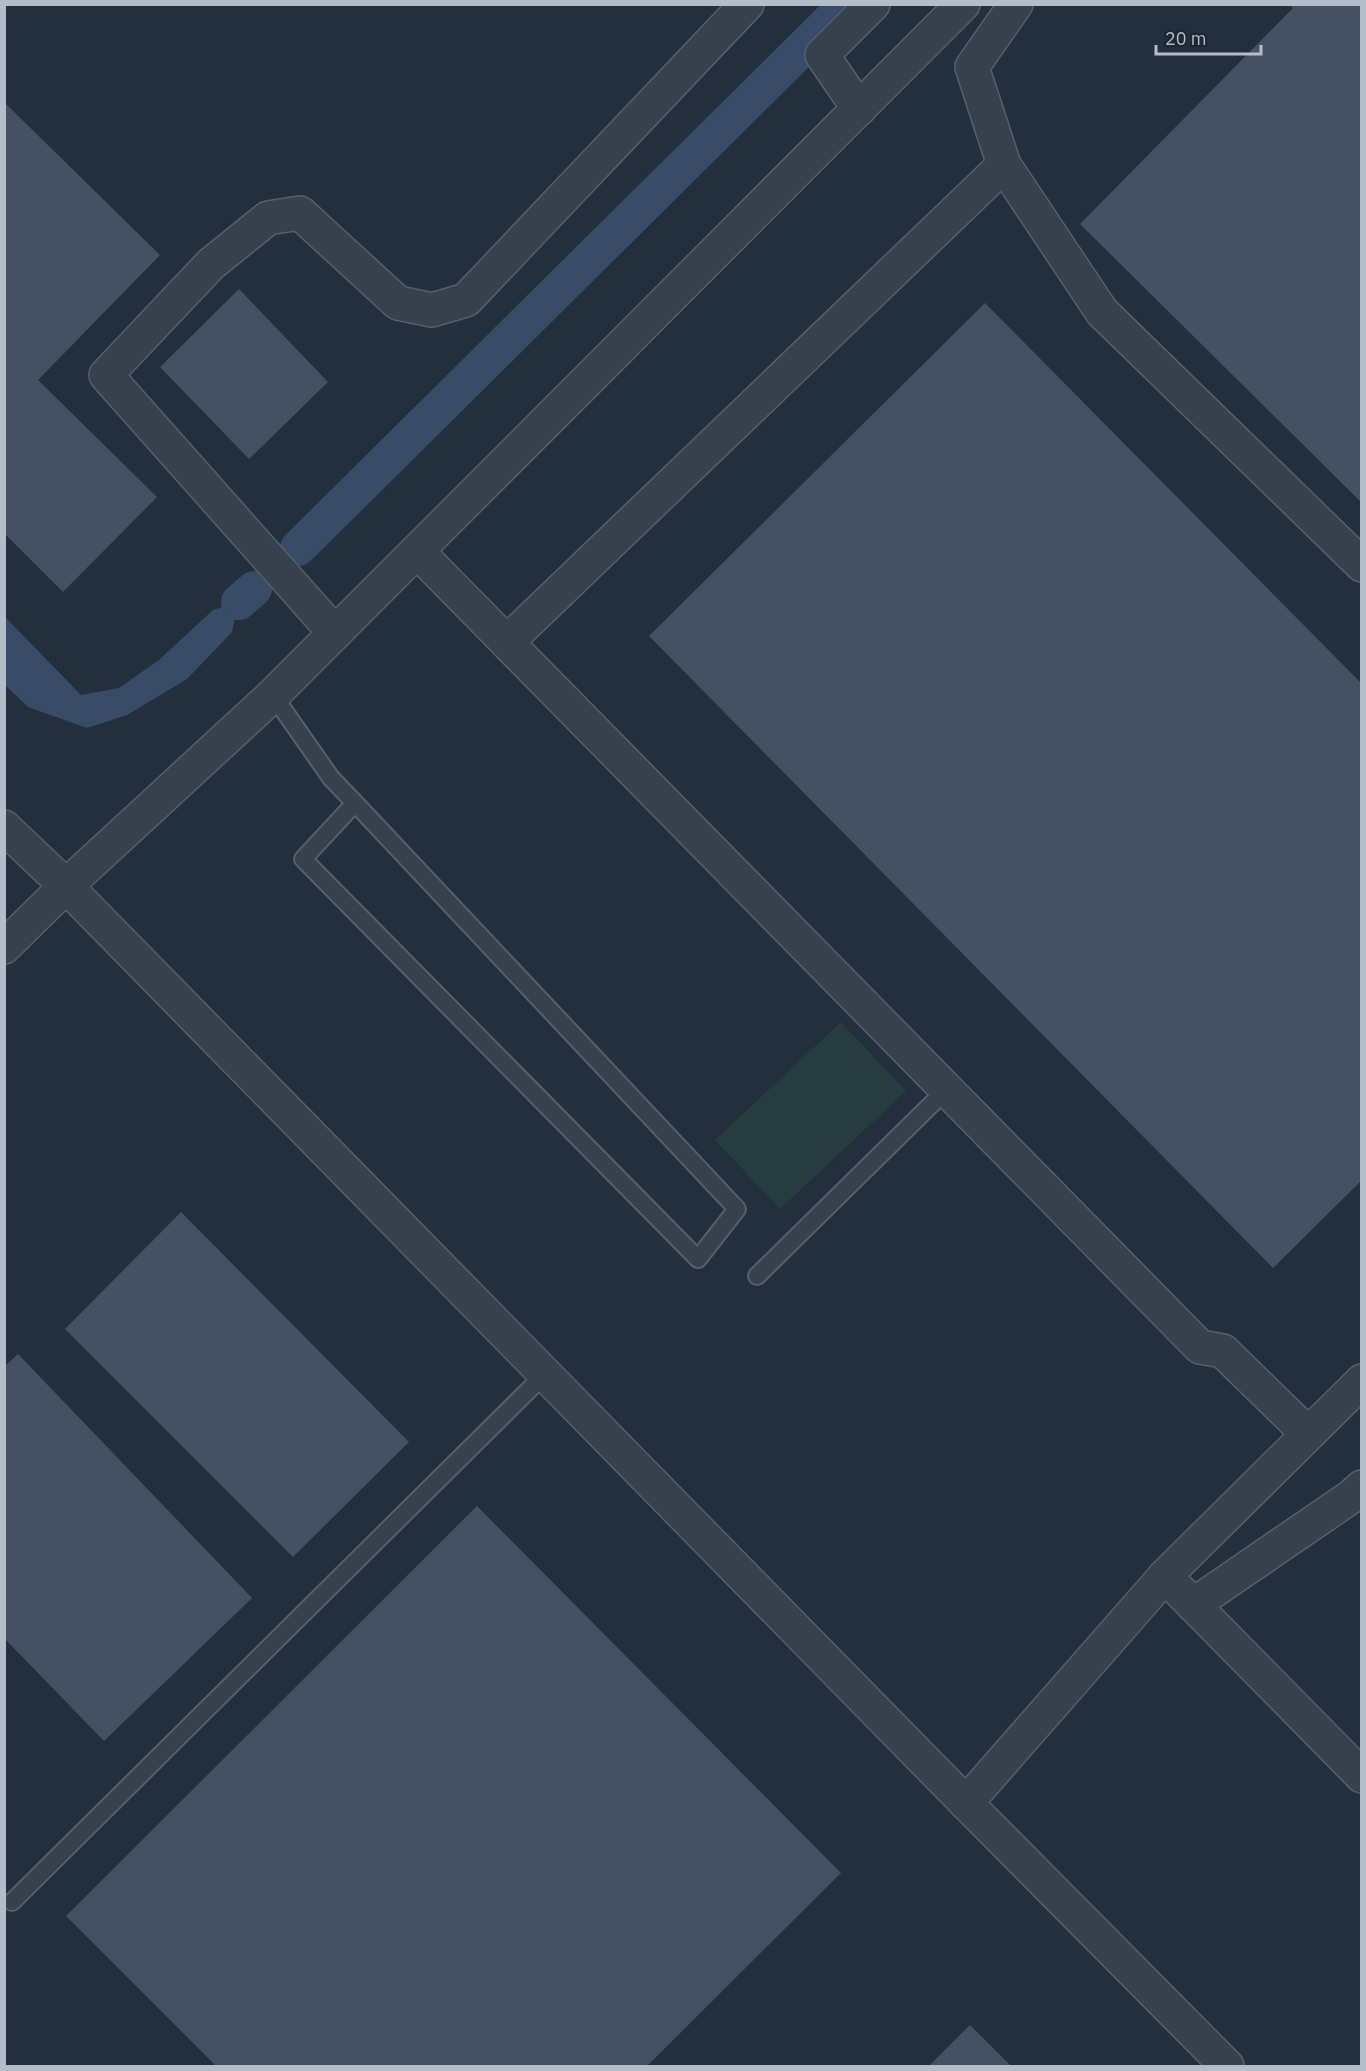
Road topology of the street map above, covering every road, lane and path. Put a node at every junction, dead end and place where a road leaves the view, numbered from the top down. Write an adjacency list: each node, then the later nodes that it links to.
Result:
1 (747, 4): 9 (street)
2 (873, 4): 5 (street)
3 (1016, 4): 6 (street)
4 (952, 8): 5 (street)
5 (859, 109): 7 (street)
6 (1004, 165): 8 (street); 10 (street)
7 (417, 551): 9 (street); 10 (street)
8 (1362, 565)
9 (334, 633): 11 (street)
10 (507, 642): 16 (street)
11 (273, 695): 12 (lane); 14 (street)
12 (355, 803): 12 (lane)
13 (4, 827): 14 (street)
14 (66, 886): 15 (street); 18 (street)
15 (4, 946)
16 (947, 1089): 17 (lane); 20 (street)
17 (758, 1276)
18 (545, 1374): 25 (street); 26 (lane)
19 (1362, 1381): 20 (street)
20 (1308, 1434): 22 (street)
21 (1362, 1487): 23 (street)
22 (1165, 1576): 23 (street); 25 (street)
23 (1193, 1605): 24 (street)
24 (1362, 1776)
25 (966, 1803): 27 (street)
26 (12, 1902)
27 (1227, 2067)

